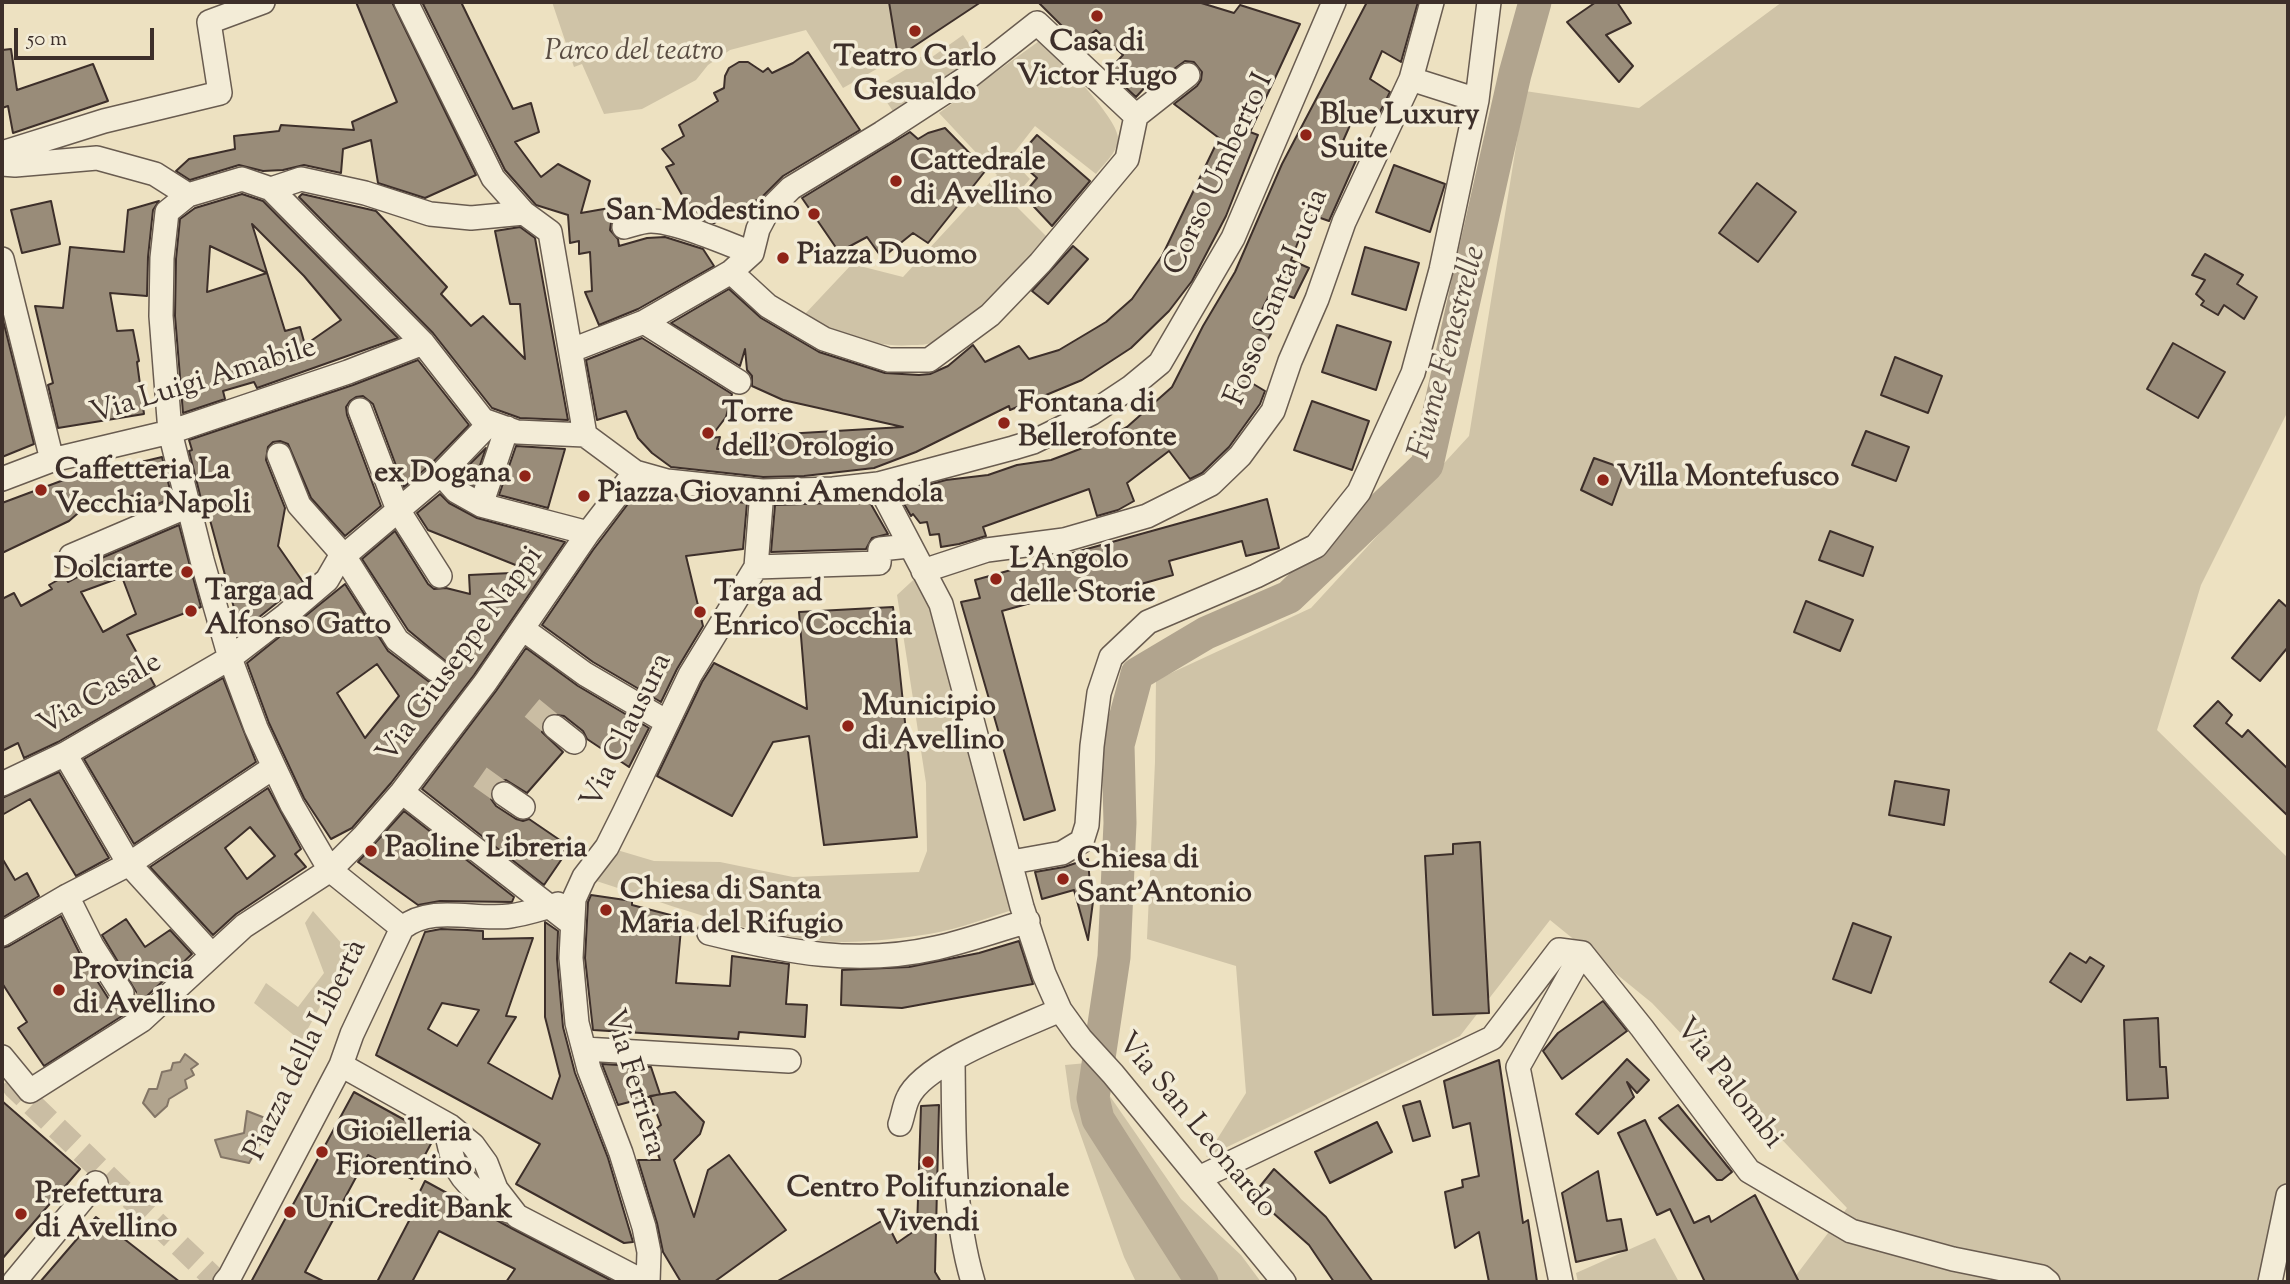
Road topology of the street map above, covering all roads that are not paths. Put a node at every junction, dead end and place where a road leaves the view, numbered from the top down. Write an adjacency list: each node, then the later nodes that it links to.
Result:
1 (263, 2): 6 (street)
2 (406, 2): 15 (street)
3 (1334, 2): 33 (street, Corso Umberto I)
4 (1433, 2): 8 (street, Fosso Santa Lucia)
5 (1489, 2): 9 (street)
6 (206, 12): 11 (street)
7 (1188, 75): 10 (street)
8 (1411, 79): 9 (street); 43 (street, Fosso Santa Lucia)
9 (1476, 100): 57 (street)
10 (1136, 116): 17 (street); 19 (street)
11 (2, 153)
12 (2, 164): 14 (street)
13 (271, 189): 14 (street); 15 (street); 21 (street)
14 (188, 195): 26 (street)
15 (524, 213): 22 (street)
16 (624, 227): 17 (street)
17 (752, 253): 19 (street)
18 (2, 259): 29 (street)
19 (731, 272): 20 (street)
20 (644, 322): 22 (street); 23 (street)
21 (423, 343): 25 (street); 26 (street, Via Luigi Amabile)
22 (572, 349): 27 (street)
23 (739, 382)
24 (360, 410): 37 (street)
25 (499, 425): 27 (street); 31 (street, Via Casale); 35 (street)
26 (170, 432): 29 (street, Via Luigi Amabile); 36 (street)
27 (585, 435): 30 (street)
28 (279, 455): 41 (street)
29 (52, 460): 32 (street, Via Luigi Amabile)
30 (635, 472): 34 (street, Corso Umberto I); 38 (street, Via Giuseppe Nappi)
31 (441, 474): 35 (street); 37 (street, Via Casale)
32 (2, 479)
33 (878, 484): 34 (street, Corso Umberto I); 39 (street, Via San Leonardo)
34 (762, 491): 42 (street)
35 (481, 505): 38 (street)
36 (188, 506): 40 (street); 46 (street)
37 (398, 510): 41 (street, Via Casale); 44 (street)
38 (588, 533): 45 (street, Via Giuseppe Nappi)
39 (909, 546): 42 (street); 43 (street, Via San Leonardo)
40 (71, 556)
41 (344, 556): 46 (street, Via Casale); 47 (street)
42 (756, 567): 48 (street, Via Clausura)
43 (923, 571): 57 (street, Via San Leonardo)
44 (440, 576)
45 (523, 629): 48 (street); 54 (street, Via Giuseppe Nappi)
46 (230, 659): 51 (street, Via Casale); 52 (street)
47 (436, 670)
48 (667, 722): 62 (street, Via Clausura)
49 (555, 727): 50 (street)
50 (574, 742)
51 (65, 754): 53 (street, Via Casale); 58 (street)
52 (274, 767): 58 (street); 59 (street)
53 (2, 784)
54 (402, 792): 59 (street, Via Giuseppe Nappi); 60 (street)
55 (504, 794): 56 (street)
56 (523, 807)
57 (1012, 862): 65 (street, Via San Leonardo)
58 (129, 864): 61 (street); 71 (street)
59 (330, 870): 67 (street, Piazza della Libertà); 71 (street, Via Giuseppe Nappi)
60 (525, 888): 63 (street); 64 (street)
61 (66, 896): 69 (street); 72 (street)
62 (575, 899): 63 (street); 66 (street, Via Ferriera)
63 (548, 907): 64 (street); 66 (street)
64 (522, 913): 67 (street)
65 (1028, 921): 68 (street); 73 (street, Via San Leonardo)
66 (572, 924): 74 (street, Via Ferriera)
67 (402, 928): 77 (street, Piazza della Libertà)
68 (709, 933)
69 (2, 934)
70 (1582, 953): 80 (street); 88 (street); 89 (street, Via Palombi)
71 (211, 954): 78 (street, Via Giuseppe Nappi)
72 (122, 993)
73 (1060, 1010): 75 (street); 80 (street, Via San Leonardo)
74 (584, 1049): 76 (street); 85 (street, Via Ferriera)
75 (953, 1059): 79 (street); 86 (street)
76 (789, 1061)
77 (341, 1065): 84 (street, Piazza della Libertà); 85 (street)
78 (5, 1069)
79 (900, 1124)
80 (1199, 1178): 87 (street, Via San Leonardo)
81 (96, 1183): 83 (street)
82 (2288, 1196): 90 (street)
83 (13, 1282)
84 (225, 1282)
85 (646, 1282)
86 (973, 1282)
87 (1284, 1282)
88 (1561, 1282)
89 (2048, 1282)
90 (2270, 1282)

